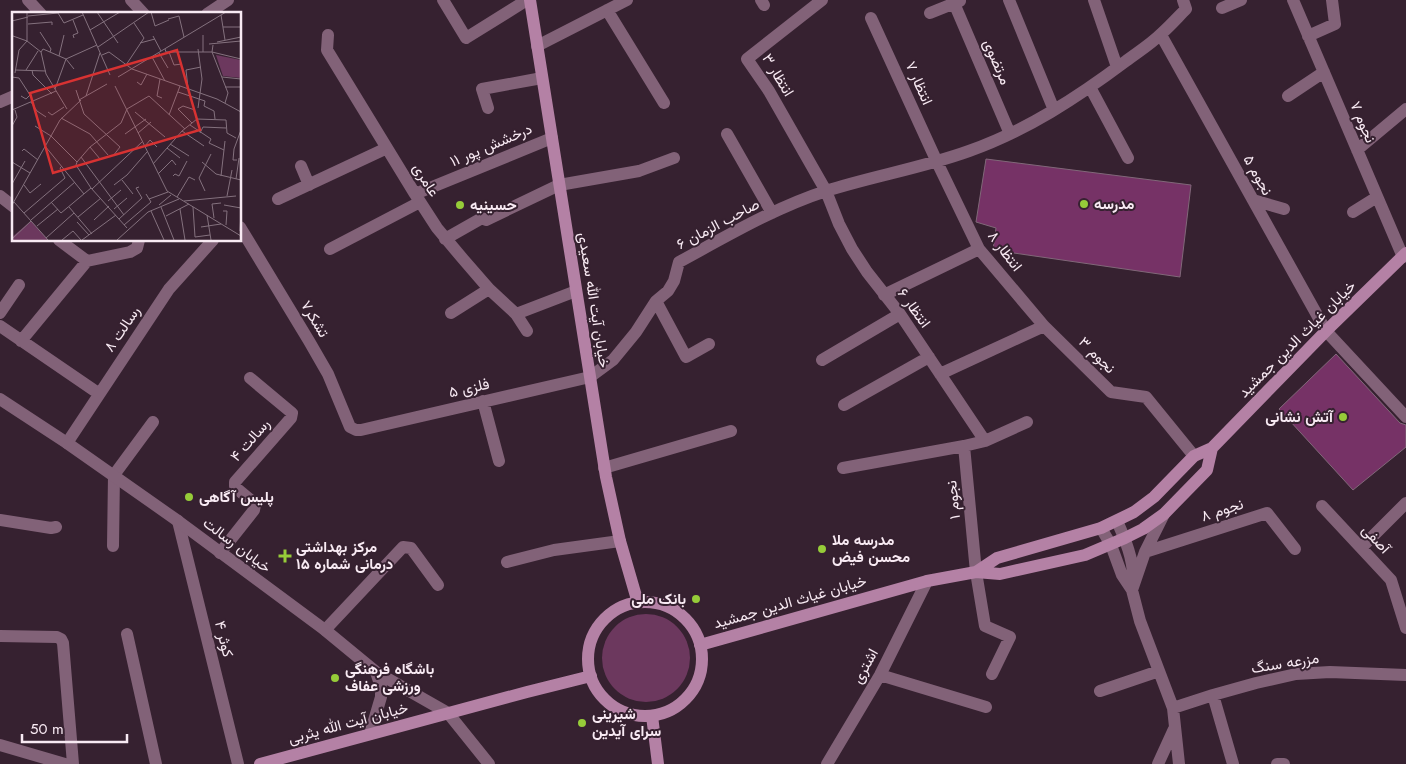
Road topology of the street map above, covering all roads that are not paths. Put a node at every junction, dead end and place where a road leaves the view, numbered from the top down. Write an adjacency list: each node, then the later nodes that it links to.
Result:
1 (28, 0): 17 (street)
2 (131, 0): 18 (street)
3 (228, 0): 19 (street)
4 (443, 0): 5 (street)
5 (528, 0): 25 (main road, خیابان آیت الله سعیدی)
6 (627, 0): 16 (street)
7 (822, 0): 48 (street, انتظار ۳)
8 (1009, 0): 36 (street)
9 (1094, 0): 26 (street)
10 (1183, 0): 23 (street, صاحب الزمان ۶)
11 (1241, 0): 15 (street)
12 (1293, 0): 24 (street, نجوم ۷)
13 (1332, 0): 24 (street)
14 (958, 2): 20 (street); 38 (street, مرتضوی)
15 (1222, 8)
16 (607, 10): 25 (street); 33 (street)
17 (39, 12)
18 (142, 12)
19 (210, 12)
20 (930, 13)
21 (871, 18): 44 (street, انتظار ۷)
22 (328, 35): 40 (street, عامری)
23 (1161, 35): 26 (street, صاحب الزمان ۶); 53 (street, نجوم ۵)
24 (1308, 36): 27 (street, نجوم ۷)
25 (537, 46): 28 (main road, خیابان آیت الله سعیدی)
26 (1117, 68): 29 (street, صاحب الزمان ۶)
27 (1324, 72): 30 (street); 41 (street, نجوم ۷)
28 (542, 78): 34 (street); 39 (main road, خیابان آیت الله سعیدی)
29 (1090, 87): 36 (street, صاحب الزمان ۶); 43 (street)
30 (1288, 96)
31 (12, 97): 32 (street)
32 (0, 102)
33 (664, 102)
34 (488, 108)
35 (1406, 109): 41 (street)
36 (1054, 110): 38 (street, صاحب الزمان ۶)
37 (727, 134): 57 (street)
38 (1010, 134): 44 (street, صاحب الزمان ۶)
39 (552, 138): 47 (main road, خیابان آیت الله سعیدی); 51 (street, درخشش پور ۱۱)
40 (387, 148): 46 (street); 51 (street, عامری)
41 (1357, 150): 50 (street, نجوم ۷)
42 (674, 158): 47 (street)
43 (1128, 158)
44 (936, 162): 48 (street, صاحب الزمان ۶); 64 (street, انتظار ۸)
45 (301, 166): 46 (street)
46 (309, 184): 52 (street)
47 (559, 185): 59 (street); 69 (main road, خیابان آیت الله سعیدی)
48 (826, 191): 57 (street, صاحب الزمان ۶); 70 (street, انتظار ۶)
49 (0, 196): 54 (street)
50 (1377, 197): 56 (street); 65 (street, نجوم ۷)
51 (418, 198): 59 (street, عامری); 63 (street, درخشش پور ۱۱)
52 (278, 199)
53 (1253, 200): 55 (street); 78 (street, نجوم ۵)
54 (12, 205)
55 (1284, 209)
56 (1353, 212)
57 (772, 213): 71 (street, صاحب الزمان ۶)
58 (241, 229): 94 (street, تشکر۷)
59 (445, 238): 68 (street, عامری)
60 (60, 241): 66 (street)
61 (212, 241): 87 (street, رسالت ۸)
62 (138, 244): 66 (street)
63 (330, 249)
64 (979, 249): 70 (street); 77 (street, انتظار ۸)
65 (1404, 255): 78 (main road, خیابان غیاث الدین جمشید)
66 (86, 261): 80 (street)
67 (18, 285): 72 (street)
68 (490, 289): 73 (street); 74 (street, عامری)
69 (576, 291): 74 (street); 85 (main road, خیابان آیت الله سعیدی)
70 (884, 295): 75 (street, انتظار ۶)
71 (656, 301): 81 (street); 85 (street, صاحب الزمان ۶)
72 (0, 313)
73 (451, 313)
74 (516, 314): 79 (street, عامری)
75 (900, 314): 82 (street, انتظار ۶); 83 (street)
76 (0, 326): 80 (street)
77 (1044, 326): 84 (street); 100 (street, نجوم ۳)
78 (1326, 330): 91 (street, نجوم ۵); 99 (main road, خیابان غیاث الدین جمشید)
79 (527, 331)
80 (21, 341): 87 (street)
81 (709, 344)
82 (929, 357): 84 (street, انتظار ۶); 90 (street)
83 (822, 360)
84 (940, 374): 96 (street, انتظار ۶)
85 (590, 377): 88 (street, فلزی ۵); 102 (main road, خیابان آیت الله سعیدی)
86 (250, 378): 119 (street, رسالت ۴)
87 (98, 393): 97 (street, رسالت ۸)
88 (483, 401): 94 (street, فلزی ۵); 101 (street)
89 (0, 403): 97 (street, خیابان رسالت)
90 (844, 405)
91 (1406, 417)
92 (153, 422): 104 (street)
93 (1027, 422): 96 (street)
94 (356, 430)
95 (731, 431): 102 (street)
96 (985, 441): 98 (street)
97 (66, 442): 104 (street, خیابان رسالت)
98 (964, 446): 103 (street); 122 (street, نجوم ۱)
99 (1212, 448): 100 (main road, خیابان غیاث الدین جمشید); 107 (main road, خیابان غیاث الدین جمشید)
100 (1194, 456): 110 (main road, خیابان غیاث الدین جمشید)
101 (499, 461)
102 (604, 468): 114 (main road, خیابان آیت الله سعیدی)
103 (843, 468)
104 (114, 475): 109 (street, خیابان رسالت); 116 (street)
105 (1406, 503): 117 (street)
106 (1322, 506): 117 (street, آصفی)
107 (1164, 514): 113 (main road, خیابان غیاث الدین جمشید); 120 (street)
108 (0, 520): 111 (street)
109 (178, 521): 119 (street, خیابان رسالت); 150 (street, کوثر ۴)
110 (1117, 521): 112 (main road, خیابان غیاث الدین جمشید); 113 (street)
111 (56, 527)
112 (1101, 528): 115 (street); 122 (main road, خیابان غیاث الدین جمشید)
113 (1125, 538): 115 (main road, خیابان غیاث الدین جمشید); 125 (street)
114 (620, 541): 121 (street); 126 (main road, خیابان آیت الله سعیدی)
115 (1110, 544): 122 (main road, خیابان غیاث الدین جمشید); 125 (street)
116 (113, 546)
117 (1362, 548): 127 (street, آصفی)
118 (1295, 549): 120 (street, نجوم ۸)
119 (220, 552): 128 (street, خیابان رسالت)
120 (1145, 552): 125 (street)
121 (506, 562)
122 (976, 572): 123 (main road, خیابان غیاث الدین جمشید); 134 (street)
123 (927, 580): 131 (main road, خیابان غیاث الدین جمشید); 135 (street, اشتری)
124 (438, 585): 128 (street)
125 (1132, 590): 132 (street)
126 (638, 603): 131 (main road); 137 (main road)
127 (1406, 628)
128 (325, 630): 133 (street, خیابان رسالت)
129 (127, 634): 149 (street)
130 (0, 636): 148 (street)
131 (700, 644): 143 (main road)
132 (1159, 671): 138 (street); 141 (street)
133 (376, 672): 142 (street, خیابان رسالت); 145 (street)
134 (992, 674)
135 (880, 675): 140 (street); 154 (street, اشتری)
136 (1406, 675): 139 (street, مزرعه سنگ)
137 (590, 676): 142 (main road, خیابان آیت الله یثربی); 143 (main road)
138 (1100, 691)
139 (1213, 695): 141 (street, مزرعه سنگ); 157 (street)
140 (986, 706)
141 (1173, 708): 144 (street)
142 (448, 713): 145 (main road, خیابان آیت الله یثربی); 152 (street)
143 (652, 716): 153 (main road)
144 (1174, 729): 155 (street); 156 (street)
145 (370, 734): 151 (main road, خیابان آیت الله یثربی)
146 (0, 745): 147 (street)
147 (65, 764)
148 (73, 764)
149 (156, 764)
150 (238, 764)
151 (260, 764)
152 (488, 764)
153 (658, 764)
154 (827, 764)
155 (1158, 764)
156 (1179, 764)
157 (1233, 764)
158 (1277, 764): 159 (street)
159 (1284, 764)

